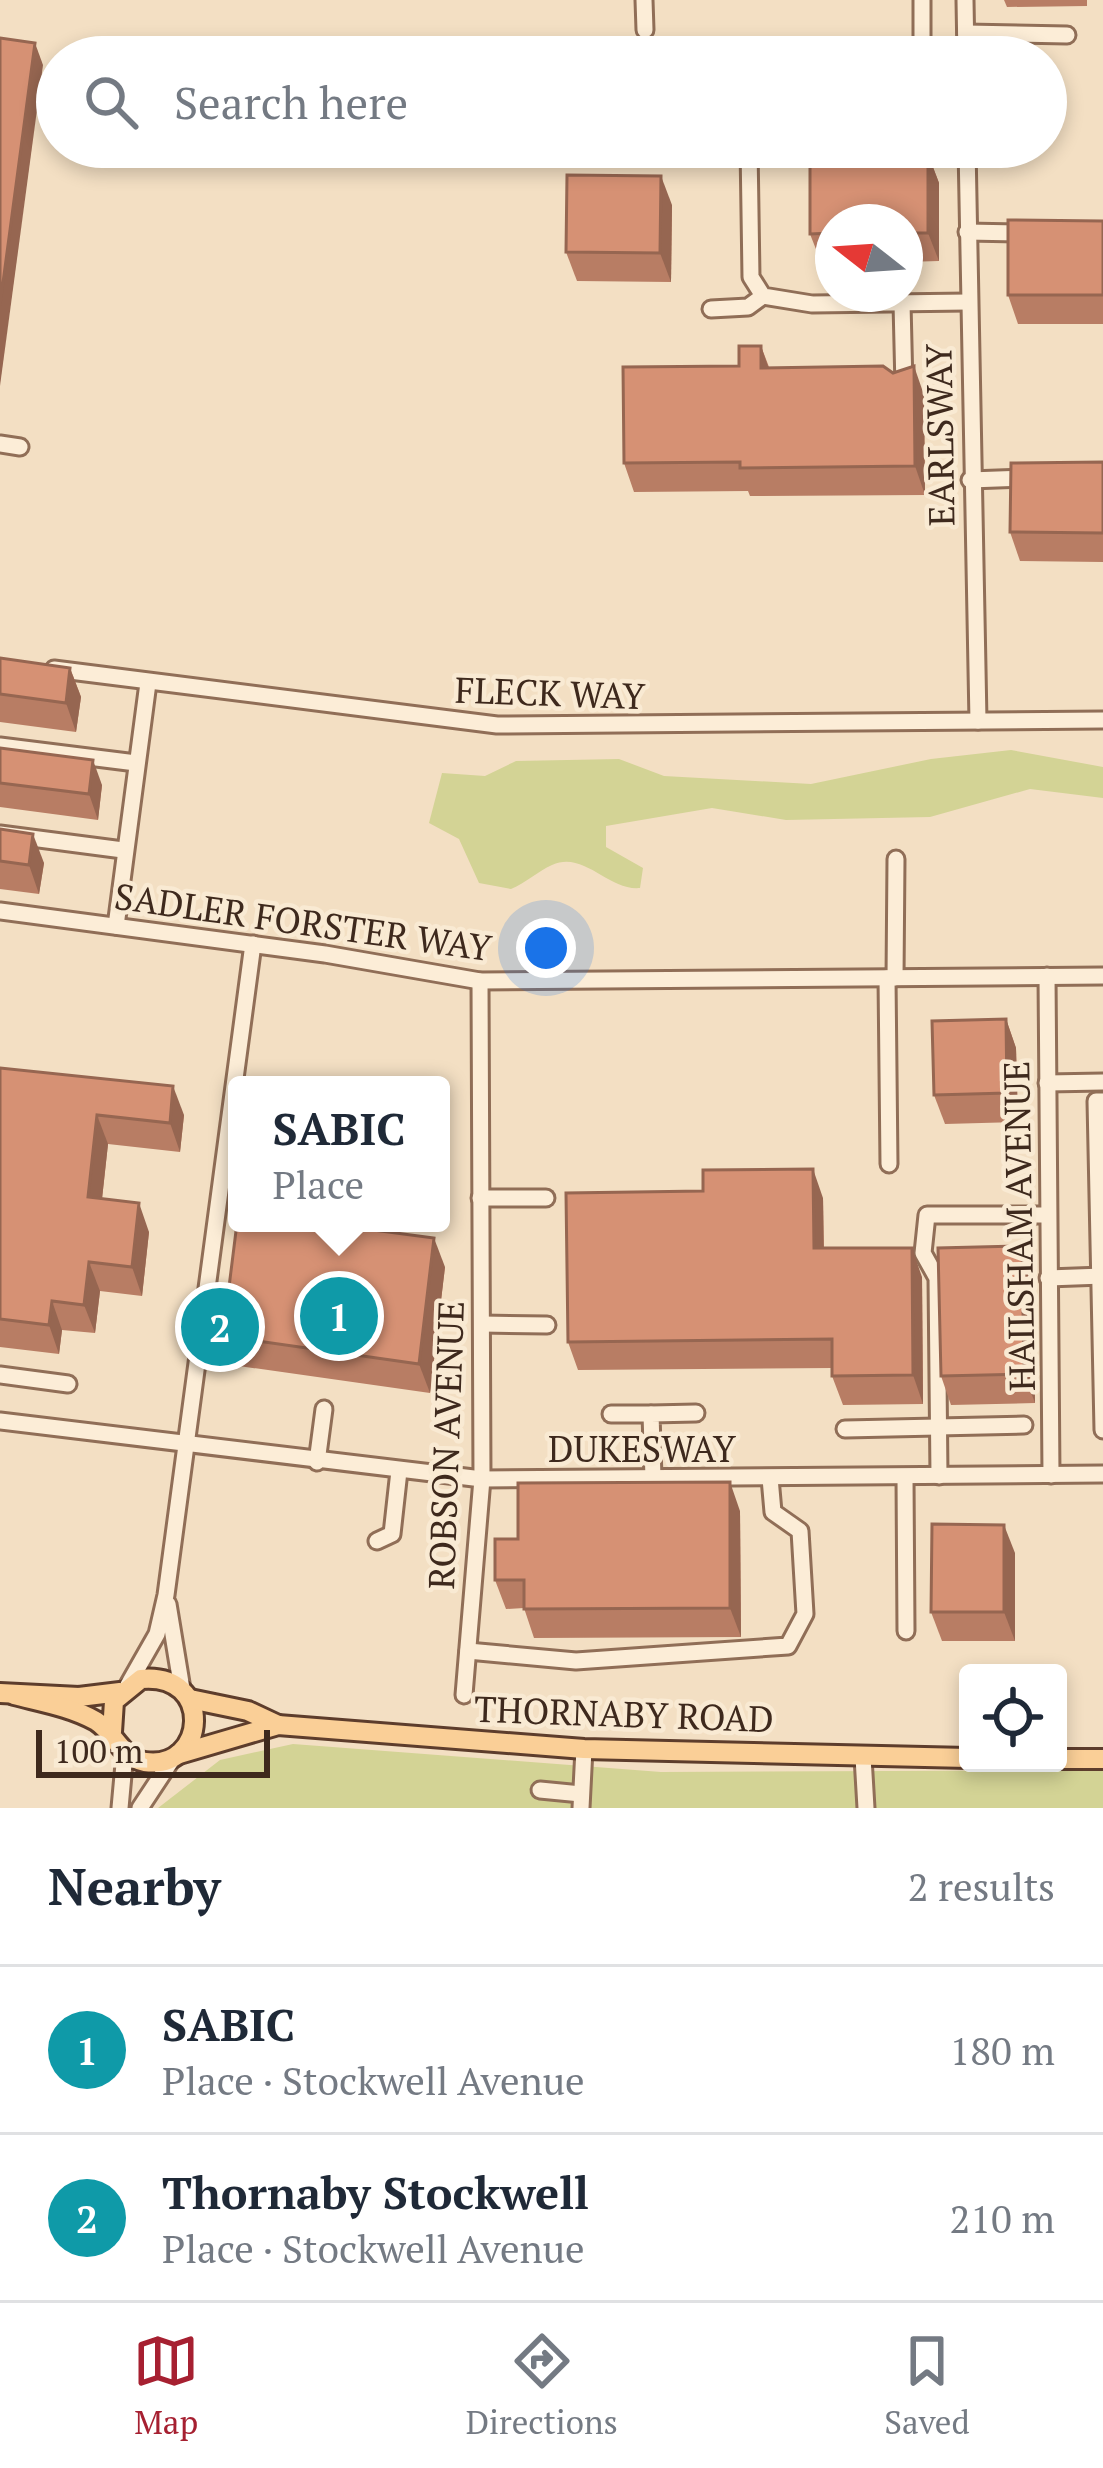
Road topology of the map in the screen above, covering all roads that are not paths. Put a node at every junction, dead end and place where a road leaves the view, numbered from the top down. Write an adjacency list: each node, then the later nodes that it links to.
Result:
1 (644, 0): 4 (street)
2 (922, 0): 7 (street)
3 (965, 0): 5 (street)
4 (644, 30)
5 (966, 34): 6 (street)
6 (1067, 35)
7 (922, 36)
8 (749, 168): 12 (street)
9 (967, 168): 10 (street, EARLSWAY)
10 (968, 232): 11 (street); 13 (street, EARLSWAY)
11 (1035, 233)
12 (764, 296): 15 (street); 16 (street)
13 (968, 302): 14 (street); 22 (street, EARLSWAY)
14 (923, 303)
15 (815, 304)
16 (711, 309)
17 (902, 312): 18 (street)
18 (904, 390)
19 (0, 444): 20 (street)
20 (20, 447)
21 (1037, 478): 22 (street)
22 (970, 480): 26 (street, EARLSWAY)
23 (42, 667): 24 (street, FLECK WAY)
24 (148, 683): 26 (street, FLECK WAY); 28 (street)
25 (1103, 720): 26 (street, FLECK WAY)
26 (977, 721)
27 (0, 746): 28 (street)
28 (136, 764): 30 (street)
29 (0, 834): 30 (street)
30 (123, 850): 33 (street)
31 (896, 859): 37 (street)
32 (0, 911): 33 (street, SADLER FORSTER WAY)
33 (116, 926): 34 (street, SADLER FORSTER WAY)
34 (253, 944): 38 (street, SADLER FORSTER WAY); 39 (street)
35 (1047, 976): 36 (street, SADLER FORSTER WAY); 37 (street, SADLER FORSTER WAY); 41 (street, HAILSHAM AVENUE)
36 (1103, 976)
37 (891, 978): 38 (street, SADLER FORSTER WAY); 44 (street)
38 (480, 981): 45 (street, ROBSON AVENUE)
39 (234, 1076)
40 (1103, 1082): 41 (street)
41 (1047, 1083): 47 (street, HAILSHAM AVENUE)
42 (1103, 1101): 48 (street)
43 (228, 1120): 63 (street)
44 (889, 1164)
45 (480, 1198): 46 (street); 50 (street, ROBSON AVENUE)
46 (546, 1198)
47 (1048, 1215): 49 (street, HAILSHAM AVENUE); 60 (street)
48 (1101, 1276): 49 (street); 62 (street)
49 (1048, 1278): 67 (street, HAILSHAM AVENUE)
50 (482, 1324): 51 (street); 72 (street, ROBSON AVENUE)
51 (548, 1325)
52 (0, 1375): 53 (street)
53 (68, 1384)
54 (324, 1408): 64 (street)
55 (696, 1413): 57 (street)
56 (611, 1414): 57 (street)
57 (651, 1414): 70 (street)
58 (0, 1421): 63 (street, DUKESWAY)
59 (1024, 1424): 60 (street)
60 (937, 1428): 61 (street); 68 (street)
61 (845, 1429)
62 (1103, 1430)
63 (182, 1445): 64 (street, DUKESWAY); 74 (street)
64 (317, 1462): 65 (street, DUKESWAY)
65 (399, 1471): 72 (street, DUKESWAY); 73 (street)
66 (1103, 1474): 67 (street, DUKESWAY)
67 (1052, 1475): 68 (street, DUKESWAY)
68 (939, 1476): 69 (street, DUKESWAY)
69 (905, 1477): 71 (street, DUKESWAY); 75 (street)
70 (653, 1478): 71 (street, DUKESWAY); 72 (street, DUKESWAY)
71 (770, 1478): 76 (street)
72 (482, 1479): 76 (street, ROBSON AVENUE)
73 (377, 1541)
74 (166, 1595): 77 (street); 79 (street)
75 (906, 1631)
76 (468, 1651): 80 (street, ROBSON AVENUE)
77 (124, 1689): 78 (main road); 79 (main road); 82 (main road)
78 (7, 1694): 82 (main road)
79 (186, 1694): 81 (main road, THORNABY ROAD); 85 (main road)
80 (464, 1695)
81 (278, 1725): 83 (main road, THORNABY ROAD); 85 (main road, THORNABY ROAD)
82 (112, 1732): 84 (main road)
83 (584, 1749): 86 (main road, THORNABY ROAD); 91 (street)
84 (125, 1753): 85 (main road); 92 (street)
85 (176, 1756): 93 (street)
86 (863, 1756): 87 (main road, THORNABY ROAD); 94 (street)
87 (959, 1758)
88 (1067, 1759): 89 (main road)
89 (1103, 1759)
90 (540, 1790): 91 (street)
91 (581, 1801)
92 (120, 1808)
93 (140, 1808)
94 (866, 1808)

